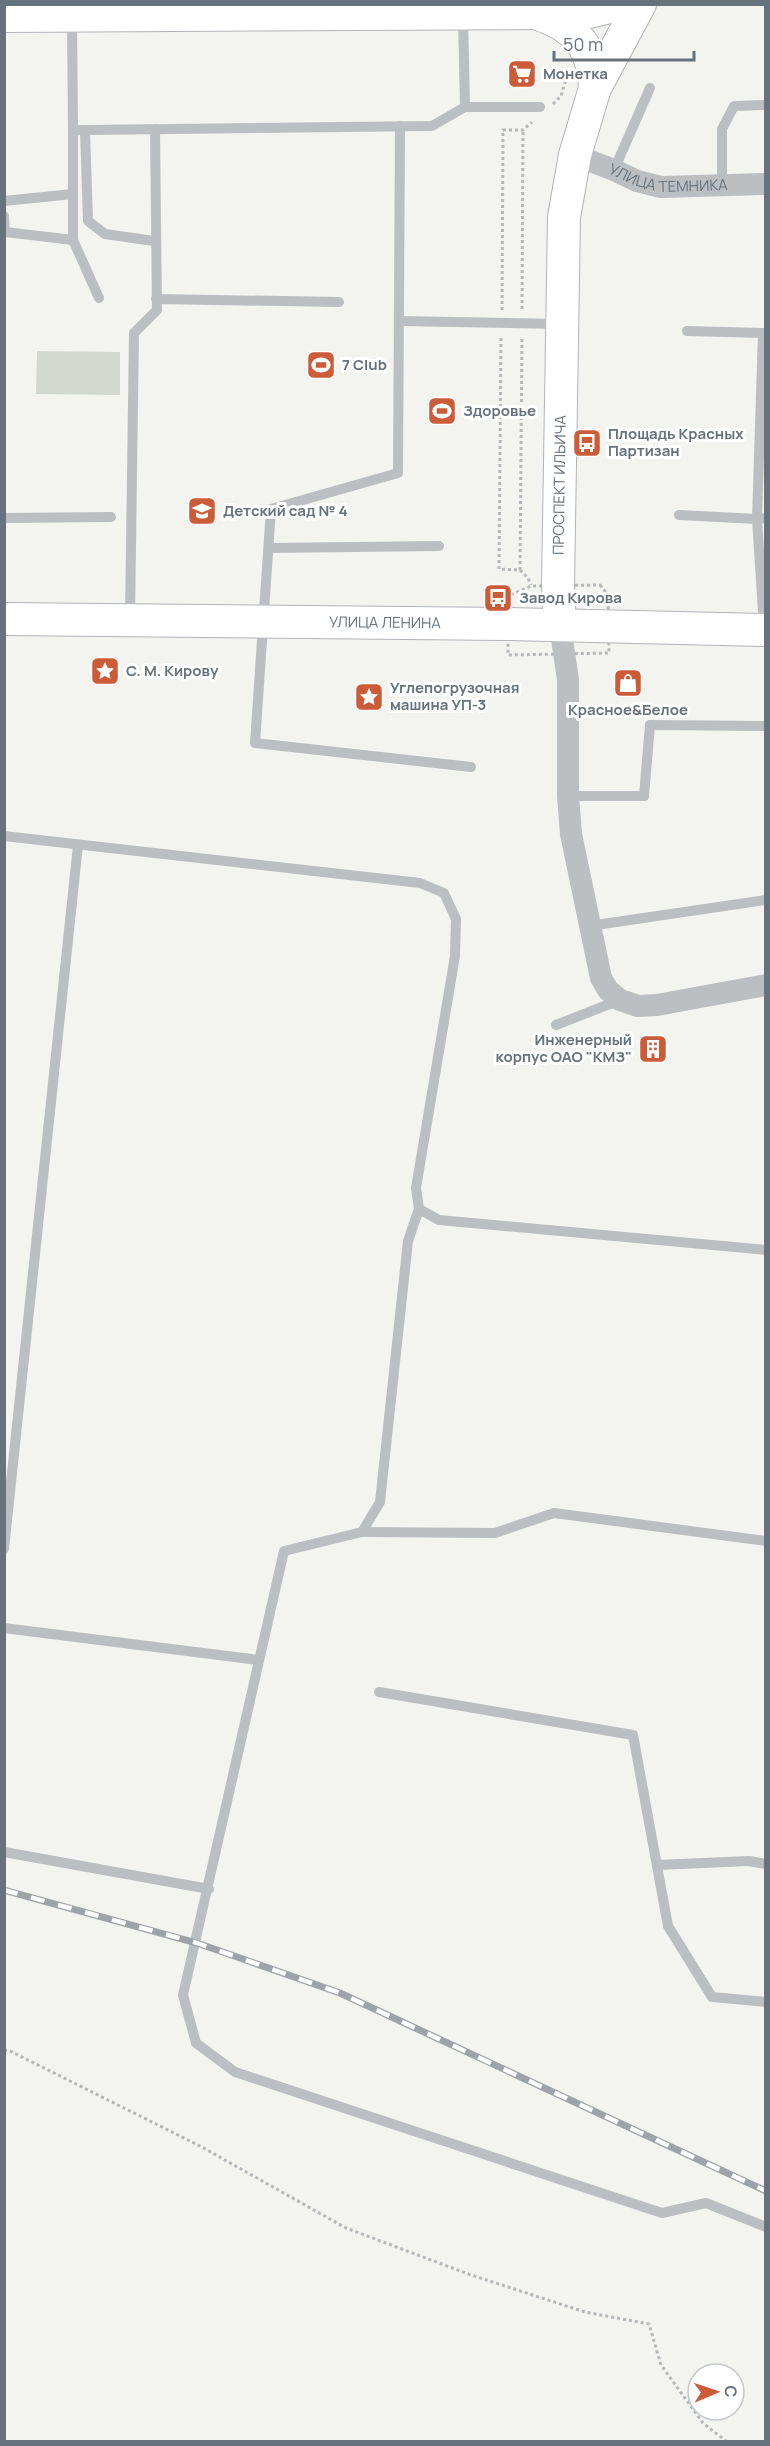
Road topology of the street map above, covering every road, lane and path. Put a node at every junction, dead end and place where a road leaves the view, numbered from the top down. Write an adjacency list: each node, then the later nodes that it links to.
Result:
1 (622, 4): 5 (street)
2 (640, 4): 9 (street, ПРОСПЕКТ ИЛЬИЧА)
3 (158, 10): 4 (street); 7 (street)
4 (445, 10): 5 (street); 12 (lane)
5 (537, 13): 9 (street)
6 (4, 16): 7 (street)
7 (72, 16): 16 (lane)
8 (568, 73): 13 (path)
9 (595, 88): 19 (street, ПРОСПЕКТ ИЛЬИЧА)
10 (650, 88): 20 (lane)
11 (765, 105): 22 (lane)
12 (465, 107): 13 (lane); 14 (lane)
13 (542, 111): 18 (path)
14 (400, 126): 15 (lane); 31 (lane)
15 (155, 129): 17 (lane); 27 (lane)
16 (73, 130): 17 (lane); 23 (lane)
17 (85, 130): 27 (lane)
18 (524, 130): 32 (path); 33 (path)
19 (575, 155): 20 (street, УЛИЦА ТЕМНИКА); 34 (street, ПРОСПЕКТ ИЛЬИЧА)
20 (614, 170): 22 (street, УЛИЦА ТЕМНИКА)
21 (765, 184): 22 (street, УЛИЦА ТЕМНИКА)
22 (722, 186)
23 (73, 194): 24 (lane); 26 (lane)
24 (4, 201)
25 (4, 216): 26 (lane)
26 (73, 240): 28 (lane)
27 (154, 241): 29 (lane)
28 (99, 298)
29 (156, 299): 30 (lane); 45 (lane)
30 (339, 302)
31 (399, 321): 32 (lane); 41 (lane)
32 (502, 323): 33 (lane); 42 (path)
33 (522, 323): 34 (lane); 42 (path)
34 (561, 324): 47 (street, ПРОСПЕКТ ИЛЬИЧА)
35 (687, 331): 39 (lane)
36 (679, 515): 39 (lane)
37 (111, 517): 38 (lane)
38 (4, 518)
39 (761, 519): 48 (lane)
40 (439, 546): 41 (lane)
41 (268, 548): 46 (lane)
42 (520, 570): 43 (path)
43 (531, 586)
44 (4, 619): 45 (street, УЛИЦА ЛЕНИНА)
45 (130, 620): 46 (street, УЛИЦА ЛЕНИНА)
46 (264, 622): 47 (street, УЛИЦА ЛЕНИНА); 50 (lane)
47 (560, 625): 48 (street, УЛИЦА ЛЕНИНА); 51 (street, ПРОСПЕКТ ИЛЬИЧА)
48 (765, 630)
49 (765, 726): 51 (lane)
50 (471, 767)
51 (567, 796): 55 (street, ПРОСПЕКТ ИЛЬИЧА)
52 (4, 836): 53 (lane)
53 (78, 844): 59 (lane); 63 (lane)
54 (765, 900): 55 (lane)
55 (590, 926): 57 (street, ПРОСПЕКТ ИЛЬИЧА)
56 (765, 985): 57 (street)
57 (620, 1000): 58 (lane)
58 (556, 1025)
59 (419, 1209): 60 (lane); 61 (lane)
60 (765, 1250)
61 (362, 1532): 62 (lane); 65 (lane)
62 (765, 1541)
63 (4, 1549)
64 (4, 1628): 65 (lane)
65 (259, 1660): 70 (lane)
66 (379, 1692): 69 (lane)
67 (4, 1852): 70 (lane)
68 (765, 1864): 69 (lane)
69 (657, 1865): 71 (lane)
70 (209, 1889): 73 (lane)
71 (765, 2002)
72 (4, 2050): 74 (path)
73 (765, 2227)
74 (727, 2442)

